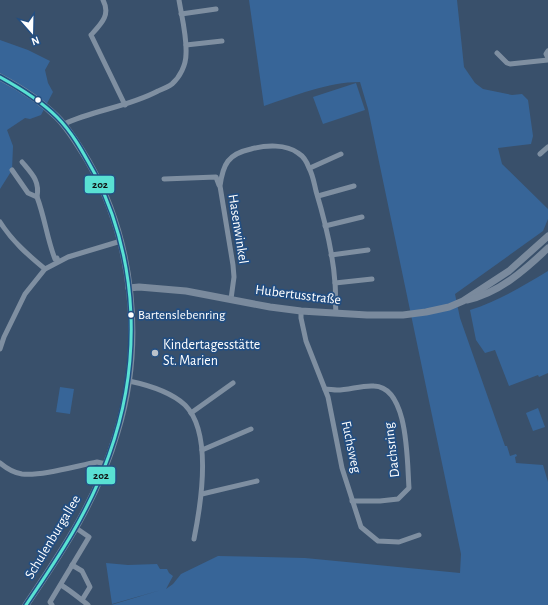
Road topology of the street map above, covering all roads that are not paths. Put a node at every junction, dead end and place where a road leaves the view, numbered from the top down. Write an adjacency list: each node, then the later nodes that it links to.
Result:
1 (104, 0): 11 (street)
2 (179, 0): 4 (street)
3 (216, 9): 4 (street)
4 (181, 14): 6 (street)
5 (222, 41): 6 (street)
6 (186, 45): 11 (street)
7 (548, 51): 9 (street)
8 (497, 53): 9 (street)
9 (548, 59)
10 (0, 77): 12 (street, Schulenburgallee)
11 (125, 105): 12 (street)
12 (64, 124): 28 (street, Schulenburgallee)
13 (548, 147): 15 (street)
14 (341, 154): 17 (street)
15 (540, 154)
16 (22, 162): 23 (street)
17 (310, 168): 20 (street, Hasenwinkel); 22 (street, Hasenwinkel)
18 (12, 170): 23 (street)
19 (164, 179): 20 (street, Hasenwinkel)
20 (220, 186): 37 (street, Hasenwinkel)
21 (354, 186): 22 (street)
22 (318, 196): 26 (street, Hasenwinkel)
23 (37, 197): 32 (street)
24 (362, 217): 26 (street)
25 (0, 222): 33 (street)
26 (325, 226): 31 (street, Hasenwinkel)
27 (548, 236): 38 (street, Hubertusstraße)
28 (121, 241): 32 (street); 36 (street, Schulenburgallee)
29 (548, 248): 38 (street, Hubertusstraße)
30 (368, 250): 31 (street)
31 (332, 255): 35 (street, Hasenwinkel)
32 (58, 261): 33 (street)
33 (45, 269): 41 (street)
34 (372, 279): 35 (street)
35 (335, 283): 40 (street, Hasenwinkel)
36 (129, 288): 37 (street, Hubertusstraße); 42 (street, Schulenburgallee)
37 (231, 300): 39 (street, Hubertusstraße)
38 (463, 301): 40 (street, Hubertusstraße)
39 (301, 311): 40 (street, Hubertusstraße); 44 (street, Fuchsweg)
40 (336, 313)
41 (0, 349)
42 (129, 381): 45 (street); 49 (street, Schulenburgallee)
43 (233, 383): 45 (street)
44 (325, 389): 52 (street, Fuchsweg); 52 (street, Dachsring)
45 (191, 412): 47 (street)
46 (251, 429): 47 (street)
47 (202, 450): 51 (street)
48 (0, 463): 49 (street)
49 (106, 464): 53 (street, Schulenburgallee)
50 (257, 481): 51 (street)
51 (202, 494): 55 (street)
52 (352, 501): 54 (street, Fuchsweg)
53 (76, 528): 56 (street); 59 (street, Schulenburgallee)
54 (419, 534)
55 (194, 539)
56 (72, 565): 57 (street); 58 (street)
57 (61, 585): 58 (street); 60 (street)
58 (82, 600): 61 (street)
59 (26, 605)
60 (52, 605)
61 (88, 605)

